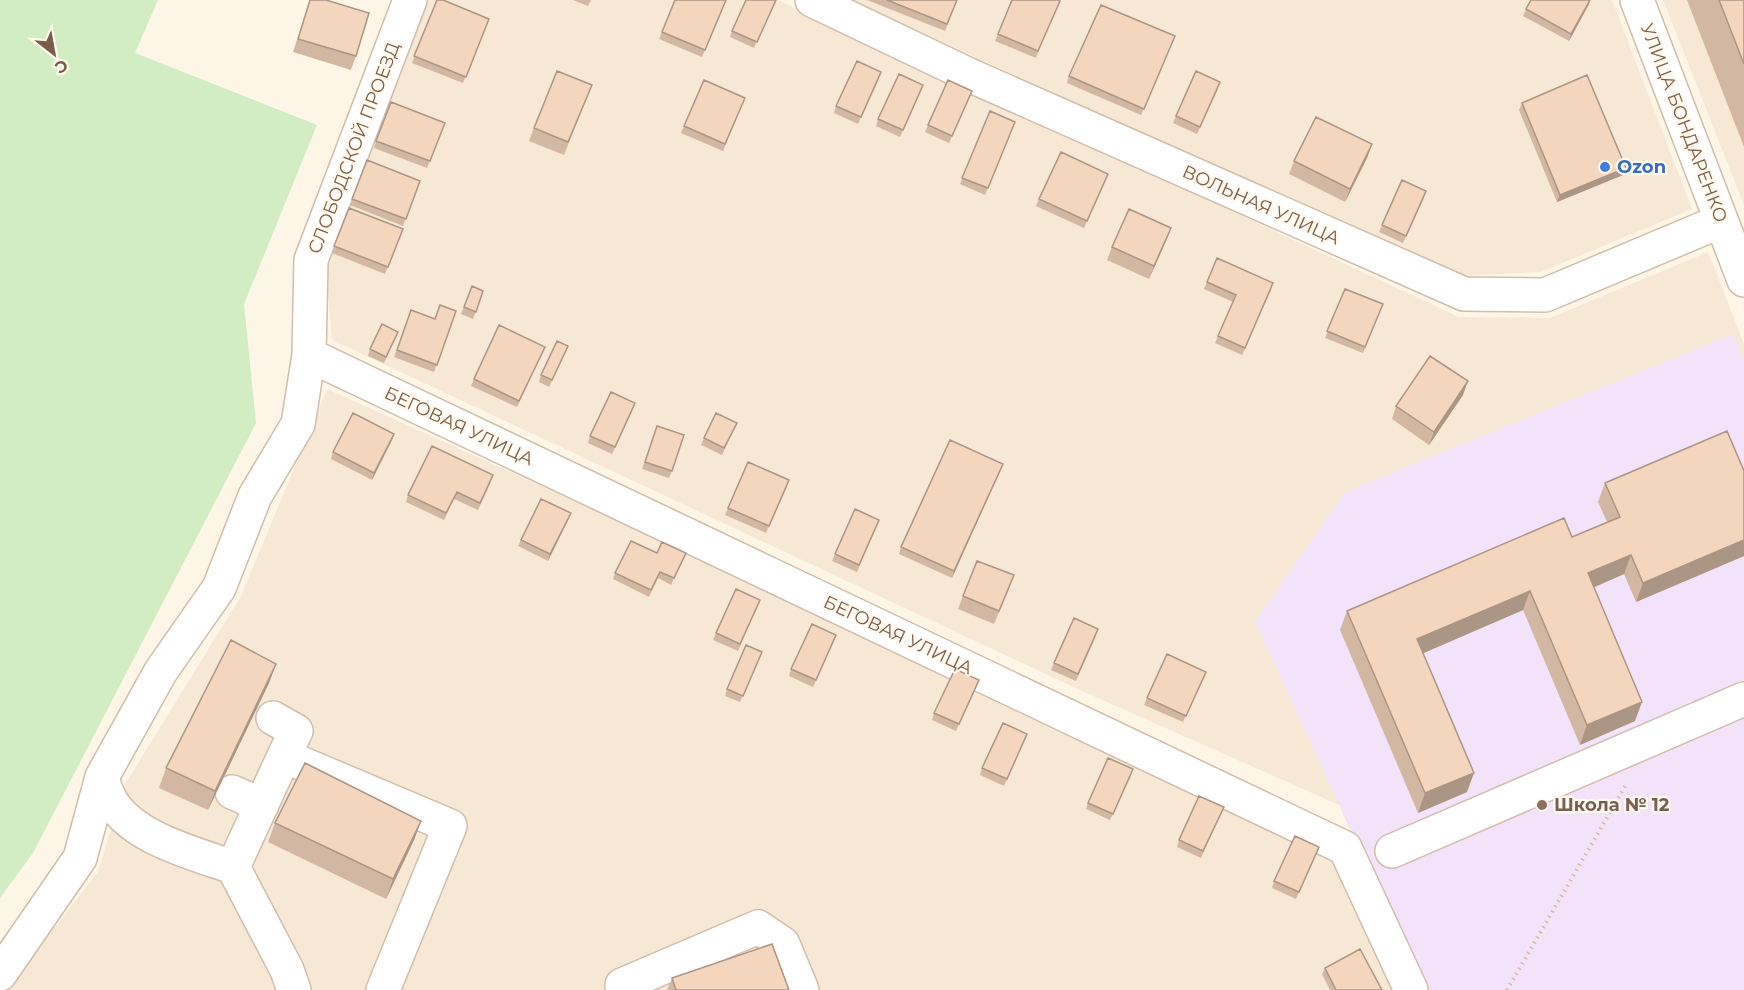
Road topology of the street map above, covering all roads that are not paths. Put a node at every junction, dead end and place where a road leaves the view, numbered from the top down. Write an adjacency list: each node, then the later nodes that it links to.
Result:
1 (410, 0): 6 (street, СЛОБОДСКОЙ ПРОЕЗД)
2 (812, 0): 4 (street, ВОЛЬНАЯ УЛИЦА)
3 (1637, 0): 4 (street, УЛИЦА БОНДАРЕНКО)
4 (1721, 221): 5 (street, УЛИЦА БОНДАРЕНКО)
5 (1744, 280)
6 (309, 355): 10 (street, СЛОБОДСКОЙ ПРОЕЗД); 20 (street, БЕГОВАЯ УЛИЦА)
7 (1744, 699): 13 (street)
8 (273, 718): 9 (street)
9 (284, 756): 12 (street); 17 (street)
10 (102, 777): 14 (street); 15 (street, СЛОБОДСКОЙ ПРОЕЗД)
11 (232, 792): 12 (street)
12 (262, 805): 14 (street)
13 (1392, 850)
14 (233, 867): 16 (street)
15 (0, 974)
16 (294, 990)
17 (383, 990)
18 (624, 990): 19 (street)
19 (802, 990)
20 (1411, 990)

